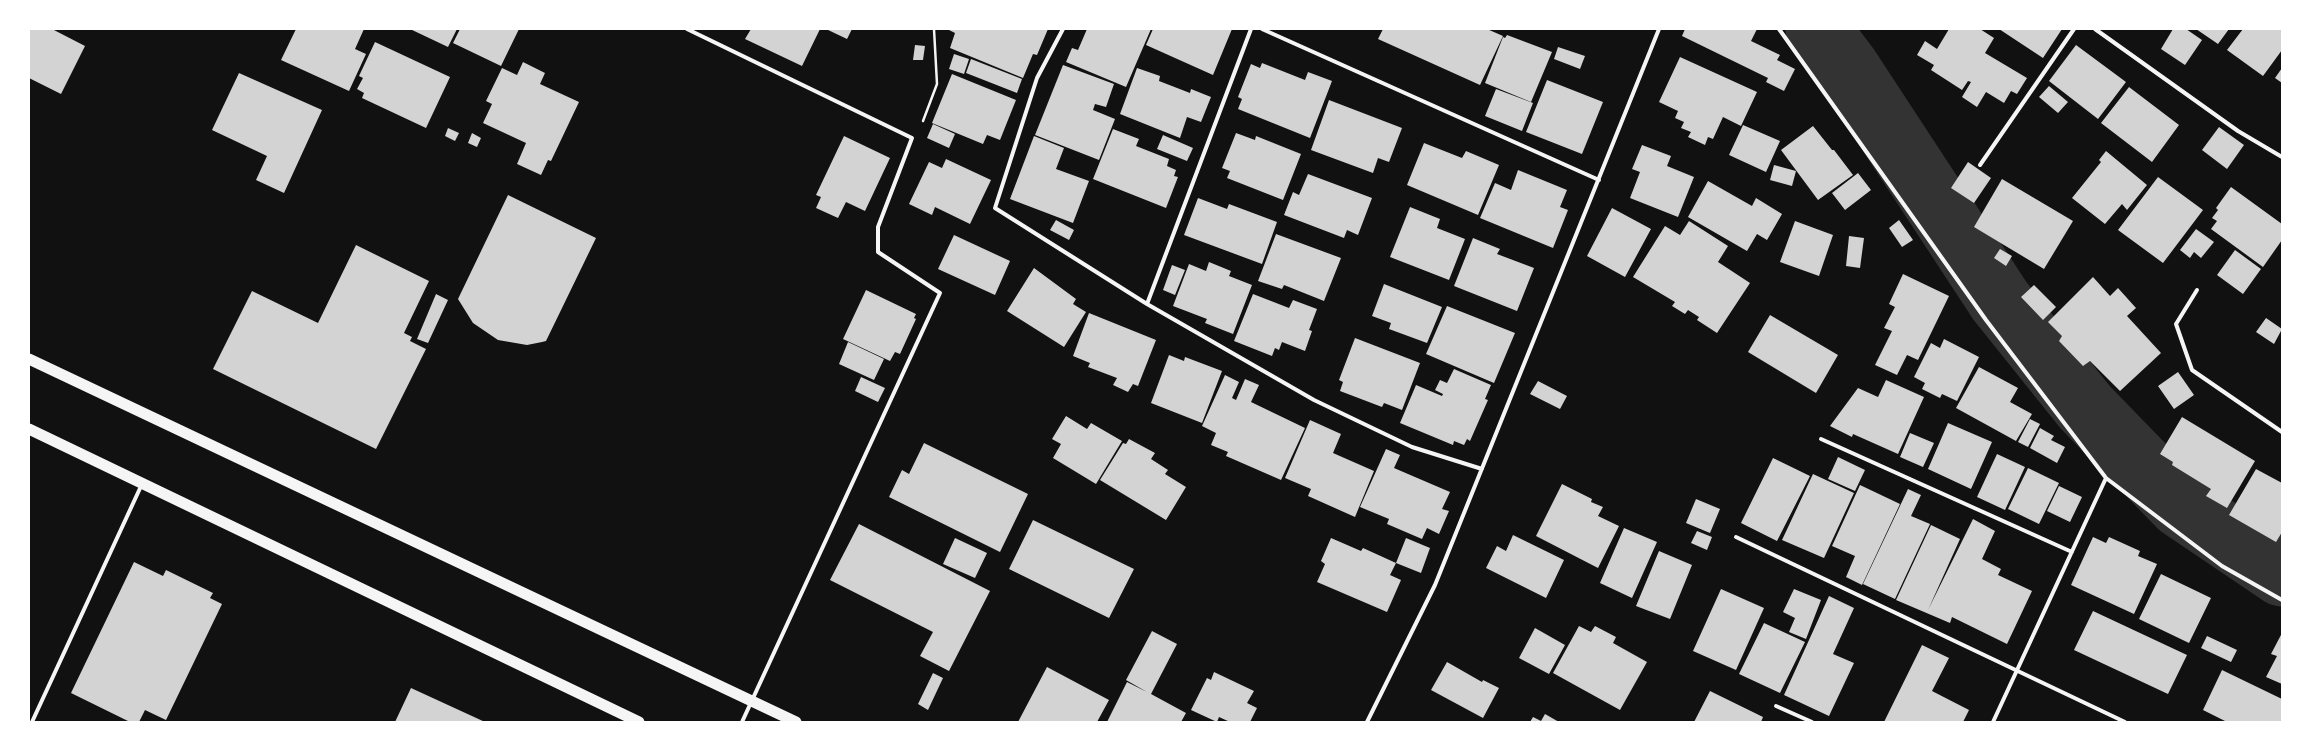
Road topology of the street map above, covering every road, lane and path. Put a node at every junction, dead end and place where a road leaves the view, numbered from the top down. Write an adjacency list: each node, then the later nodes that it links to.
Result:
1 (687, 29): 10 (street)
2 (934, 29): 10 (path)
3 (1063, 29): 15 (street)
4 (1251, 29): 15 (street)
5 (1262, 29): 13 (street)
6 (1659, 29): 13 (street)
7 (1779, 29): 21 (street)
8 (2074, 29): 12 (street)
9 (2095, 29): 11 (street)
10 (912, 138): 27 (street)
11 (2282, 157)
12 (1980, 165)
13 (1599, 180): 20 (street)
14 (2197, 290): 18 (street)
15 (1147, 304): 20 (street)
16 (29, 359): 27 (highway)
17 (29, 429): 22 (highway)
18 (2282, 432)
19 (1822, 440): 24 (street)
20 (1482, 469): 33 (street)
21 (2106, 478): 24 (street); 25 (street)
22 (142, 483): 29 (street); 30 (highway)
23 (1736, 537): 26 (street)
24 (2072, 552): 26 (street)
25 (2282, 600)
26 (2016, 671): 35 (street); 36 (street)
27 (752, 702): 31 (street); 32 (highway)
28 (1776, 706): 34 (street)
29 (32, 722)
30 (639, 722)
31 (742, 722)
32 (796, 722)
33 (1367, 722)
34 (1812, 722)
35 (1993, 722)
36 (2125, 722)

